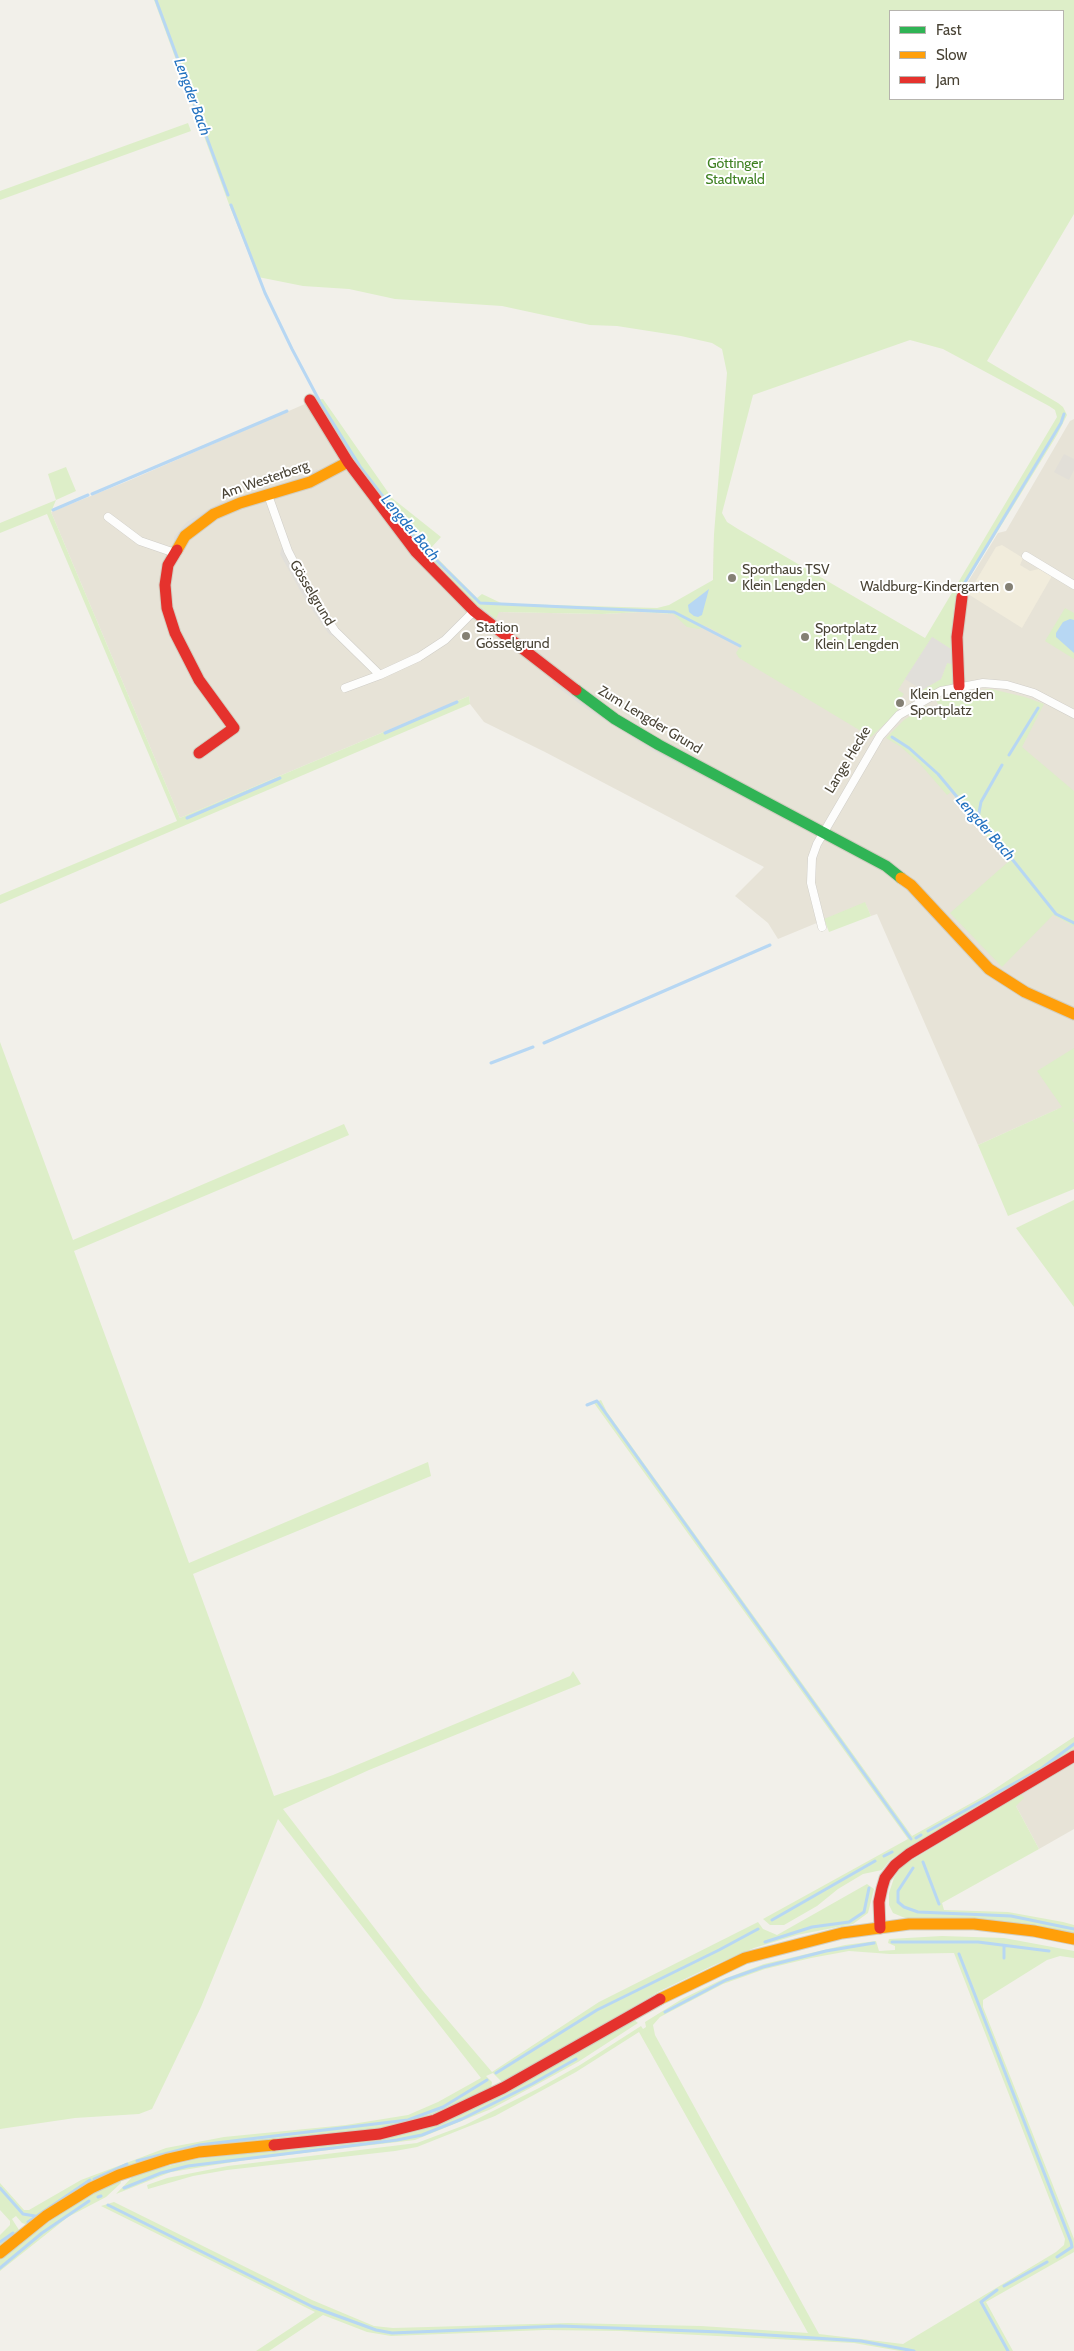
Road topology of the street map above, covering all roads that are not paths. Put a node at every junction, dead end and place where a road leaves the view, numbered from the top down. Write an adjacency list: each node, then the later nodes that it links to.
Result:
1 (310, 400): 2 (street, Zum Lengder Grund)
2 (348, 462): 3 (street, Am Westerberg); 9 (street, Zum Lengder Grund)
3 (268, 495): 5 (street, Am Westerberg); 10 (street, Gösselgrund)
4 (108, 517): 5 (street)
5 (175, 553): 14 (street, Am Westerberg)
6 (1026, 556): 7 (street)
7 (1074, 585)
8 (962, 597): 11 (street)
9 (474, 611): 10 (street); 15 (street, Zum Lengder Grund)
10 (380, 675): 12 (street)
11 (959, 686): 13 (street, Lange Hecke); 15 (street, Lange Hecke)
12 (345, 688)
13 (1074, 714)
14 (199, 753)
15 (824, 831): 16 (street); 17 (street, Zum Lengder Grund)
16 (822, 926)
17 (1074, 1014)
18 (1074, 1756): 19 (street)
19 (880, 1928): 20 (street); 21 (street)
20 (1074, 1939)
21 (0, 2253)

